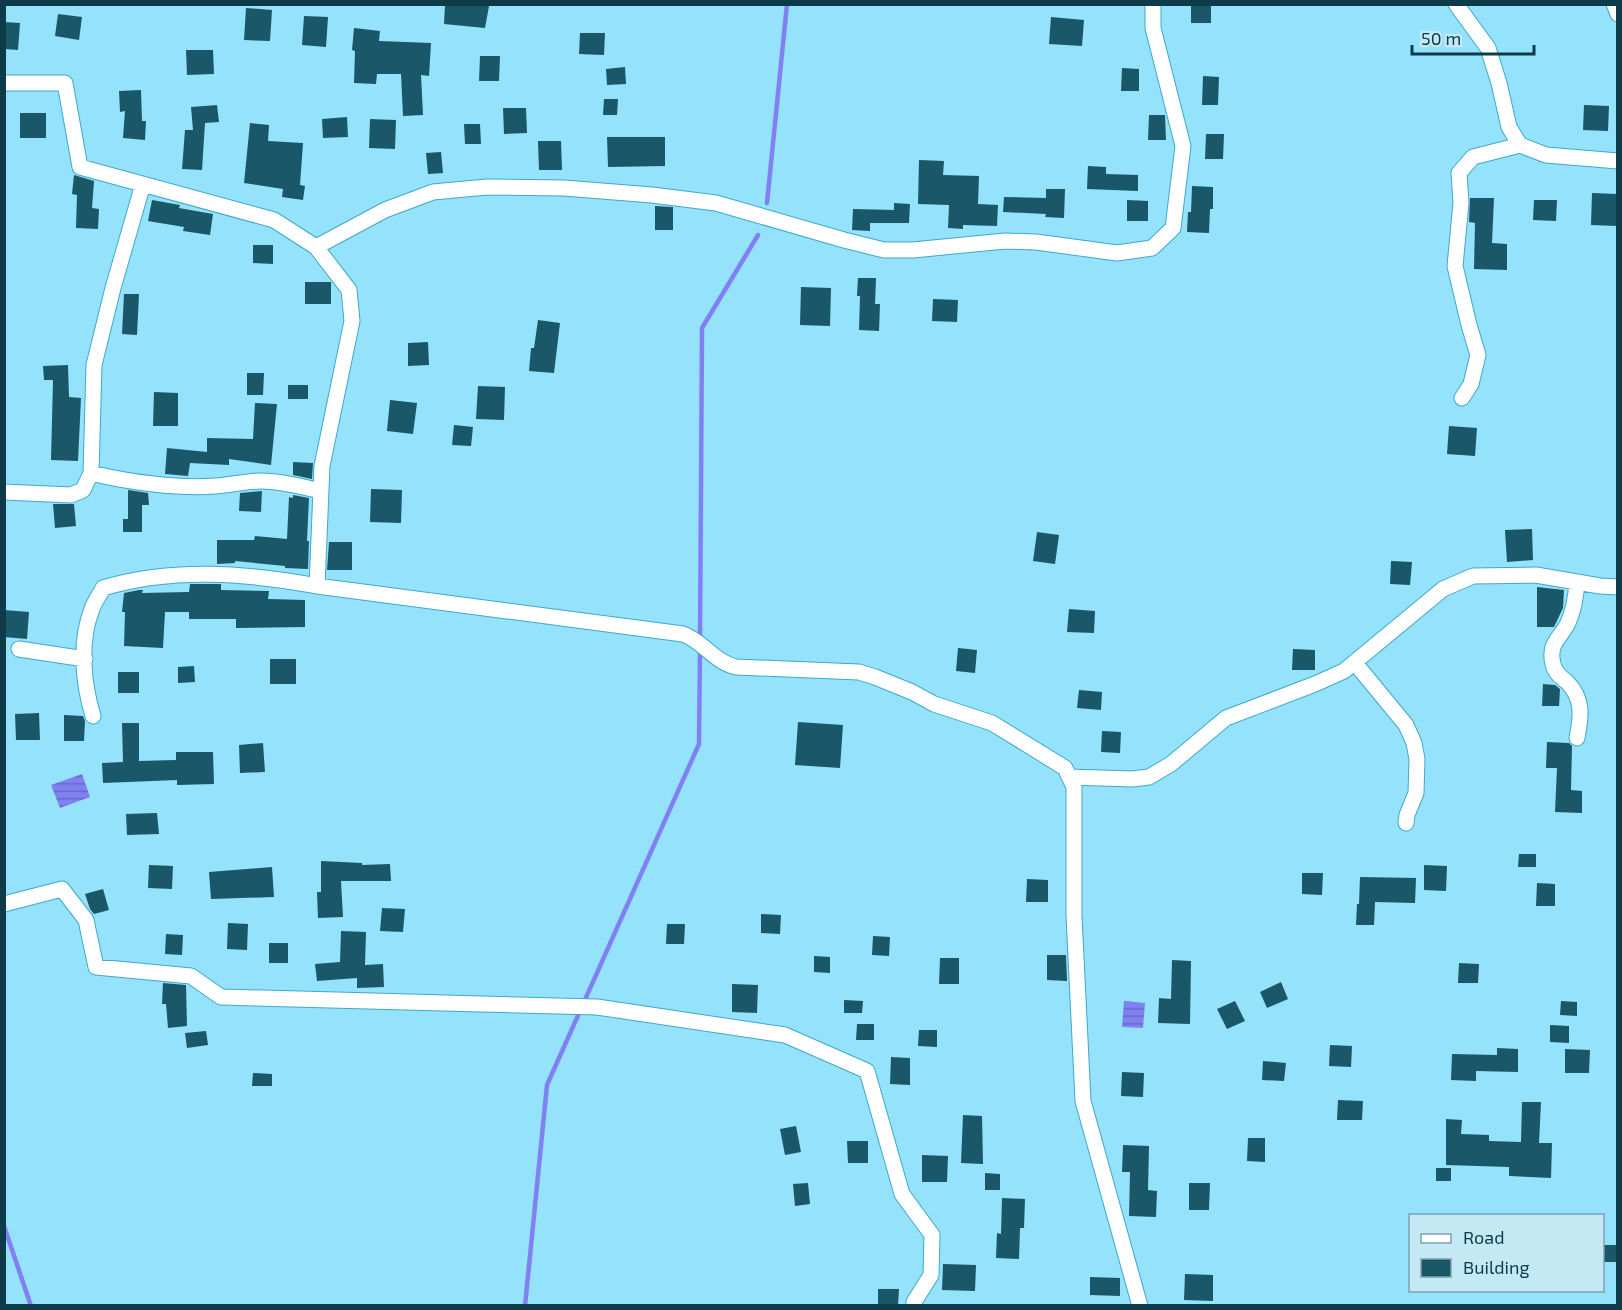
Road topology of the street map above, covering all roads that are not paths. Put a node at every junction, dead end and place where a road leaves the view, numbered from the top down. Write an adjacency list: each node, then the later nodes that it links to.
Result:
1 (1153, 4): 9 (street)
2 (1456, 4): 6 (street)
3 (1614, 4): 4 (street)
4 (1617, 14)
5 (4, 83): 8 (street)
6 (1520, 145): 7 (street); 10 (street)
7 (1617, 161)
8 (143, 184): 9 (street); 11 (street)
9 (316, 247): 12 (street)
10 (1462, 398)
11 (91, 473): 12 (street); 13 (street)
12 (321, 491): 15 (street)
13 (4, 492)
14 (1577, 582): 16 (street); 19 (street); 21 (street)
15 (317, 586): 18 (street); 22 (street)
16 (1617, 587)
17 (19, 649): 18 (street)
18 (85, 660): 20 (street)
19 (1355, 663): 22 (street); 23 (street)
20 (93, 716)
21 (1577, 738)
22 (1069, 777): 26 (street)
23 (1406, 823)
24 (4, 904): 25 (street)
25 (914, 1305)
26 (1140, 1305)

